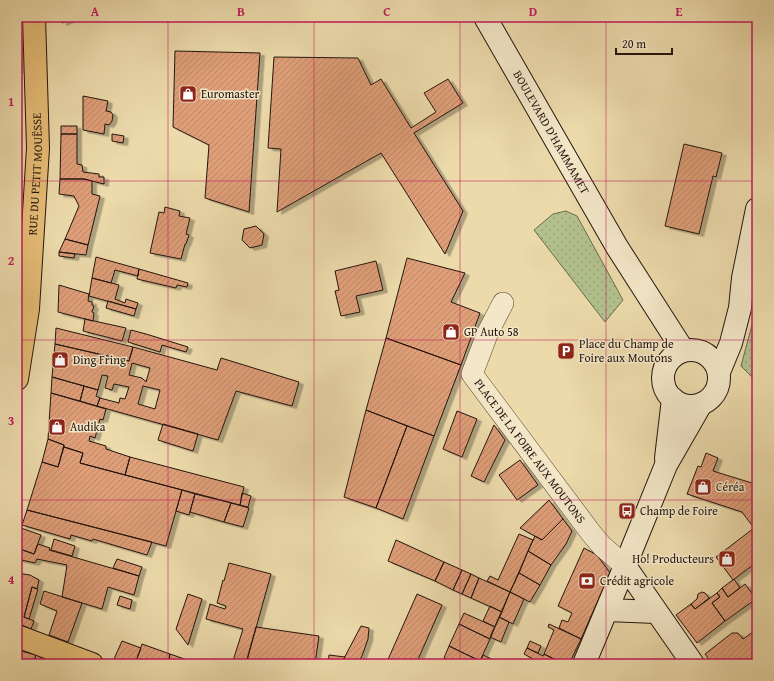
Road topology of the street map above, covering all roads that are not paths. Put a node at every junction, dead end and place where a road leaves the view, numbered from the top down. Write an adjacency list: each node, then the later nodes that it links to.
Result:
1 (34, 17): 9 (main road, RUE DU PETIT MOUËSSE)
2 (485, 17): 7 (main road, BOULEVARD D'HAMMAMET)
3 (757, 209): 4 (main road)
4 (742, 278): 6 (main road); 8 (main road)
5 (503, 303): 13 (street, PLACE DE LA FOIRE AUX MOUTONS)
6 (705, 352): 7 (main road); 8 (main road)
7 (676, 356): 10 (main road)
8 (719, 372): 11 (main road)
9 (17, 379)
10 (672, 399): 11 (main road); 12 (main road)
11 (701, 404): 12 (main road)
12 (666, 465): 13 (main road)
13 (626, 566): 14 (main road); 15 (main road)
14 (608, 610): 15 (main road); 18 (main road)
15 (656, 612): 19 (main road)
16 (17, 636): 17 (main road)
17 (92, 664)
18 (584, 664)
19 (693, 664)

